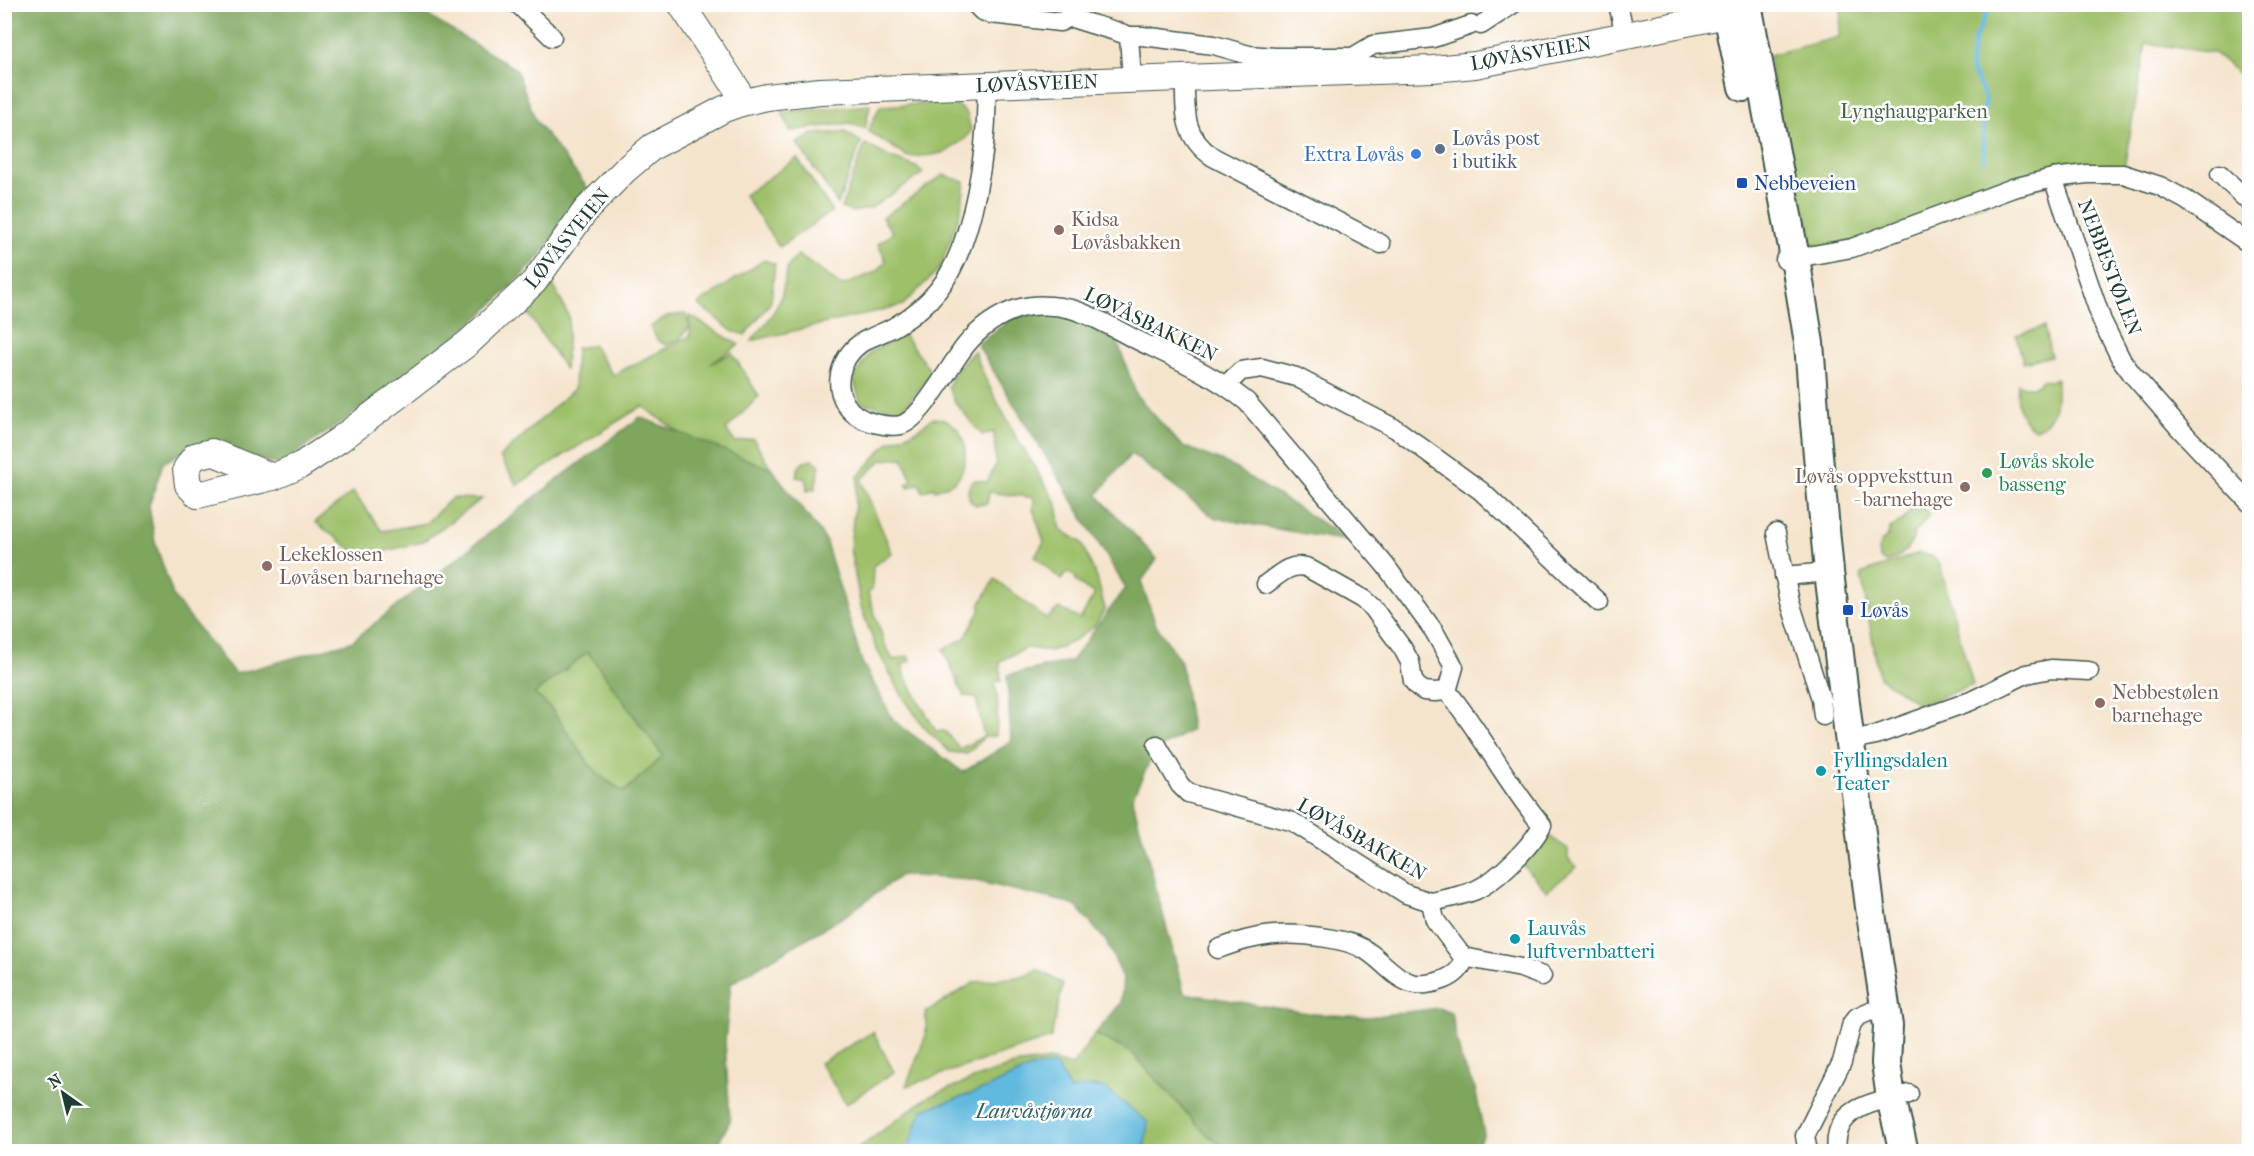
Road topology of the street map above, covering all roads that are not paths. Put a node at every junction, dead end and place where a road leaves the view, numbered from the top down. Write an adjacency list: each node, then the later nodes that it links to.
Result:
1 (518, 4): 10 (street)
2 (681, 4): 14 (main road)
3 (975, 4): 7 (street)
4 (1513, 4): 8 (street, LØVÅSVEIEN)
5 (1618, 4): 9 (street)
6 (1737, 8): 9 (main road, LØVÅSVEIEN); 20 (main road)
7 (1067, 11): 8 (street, LØVÅSVEIEN)
8 (1130, 36): 12 (street)
9 (1625, 36): 11 (main road, LØVÅSVEIEN)
10 (552, 37)
11 (1185, 79): 12 (main road, LØVÅSVEIEN); 18 (street)
12 (1132, 80): 13 (main road, LØVÅSVEIEN)
13 (987, 85): 14 (main road, LØVÅSVEIEN); 21 (street, LØVÅSBAKKEN)
14 (741, 103): 22 (main road, LØVÅSVEIEN)
15 (2220, 174): 17 (street)
16 (2053, 178): 19 (street); 20 (street); 23 (street, NEBBESTØLEN)
17 (2250, 203)
18 (1381, 243)
19 (2250, 244)
20 (1789, 259): 25 (main road)
21 (1226, 385): 28 (street, LØVÅSBAKKEN); 30 (street, LØVÅSBAKKEN)
22 (273, 477)
23 (2250, 503)
24 (1776, 533): 26 (street)
25 (1829, 573): 26 (street); 32 (main road)
26 (1784, 576): 31 (street)
27 (1266, 584): 30 (street)
28 (1599, 602)
29 (2089, 671): 32 (street)
30 (1447, 691): 34 (street, LØVÅSBAKKEN)
31 (1822, 716)
32 (1851, 740): 38 (main road)
33 (1157, 745): 34 (street, LØVÅSBAKKEN)
34 (1431, 902): 36 (street, LØVÅSBAKKEN)
35 (1218, 950): 36 (street)
36 (1463, 957): 37 (street)
37 (1542, 976)
38 (1887, 1018): 39 (main road); 40 (street)
39 (1900, 1096): 41 (street); 42 (main road); 43 (main road)
40 (1808, 1152)
41 (1837, 1152)
42 (1904, 1152)
43 (1921, 1152)

